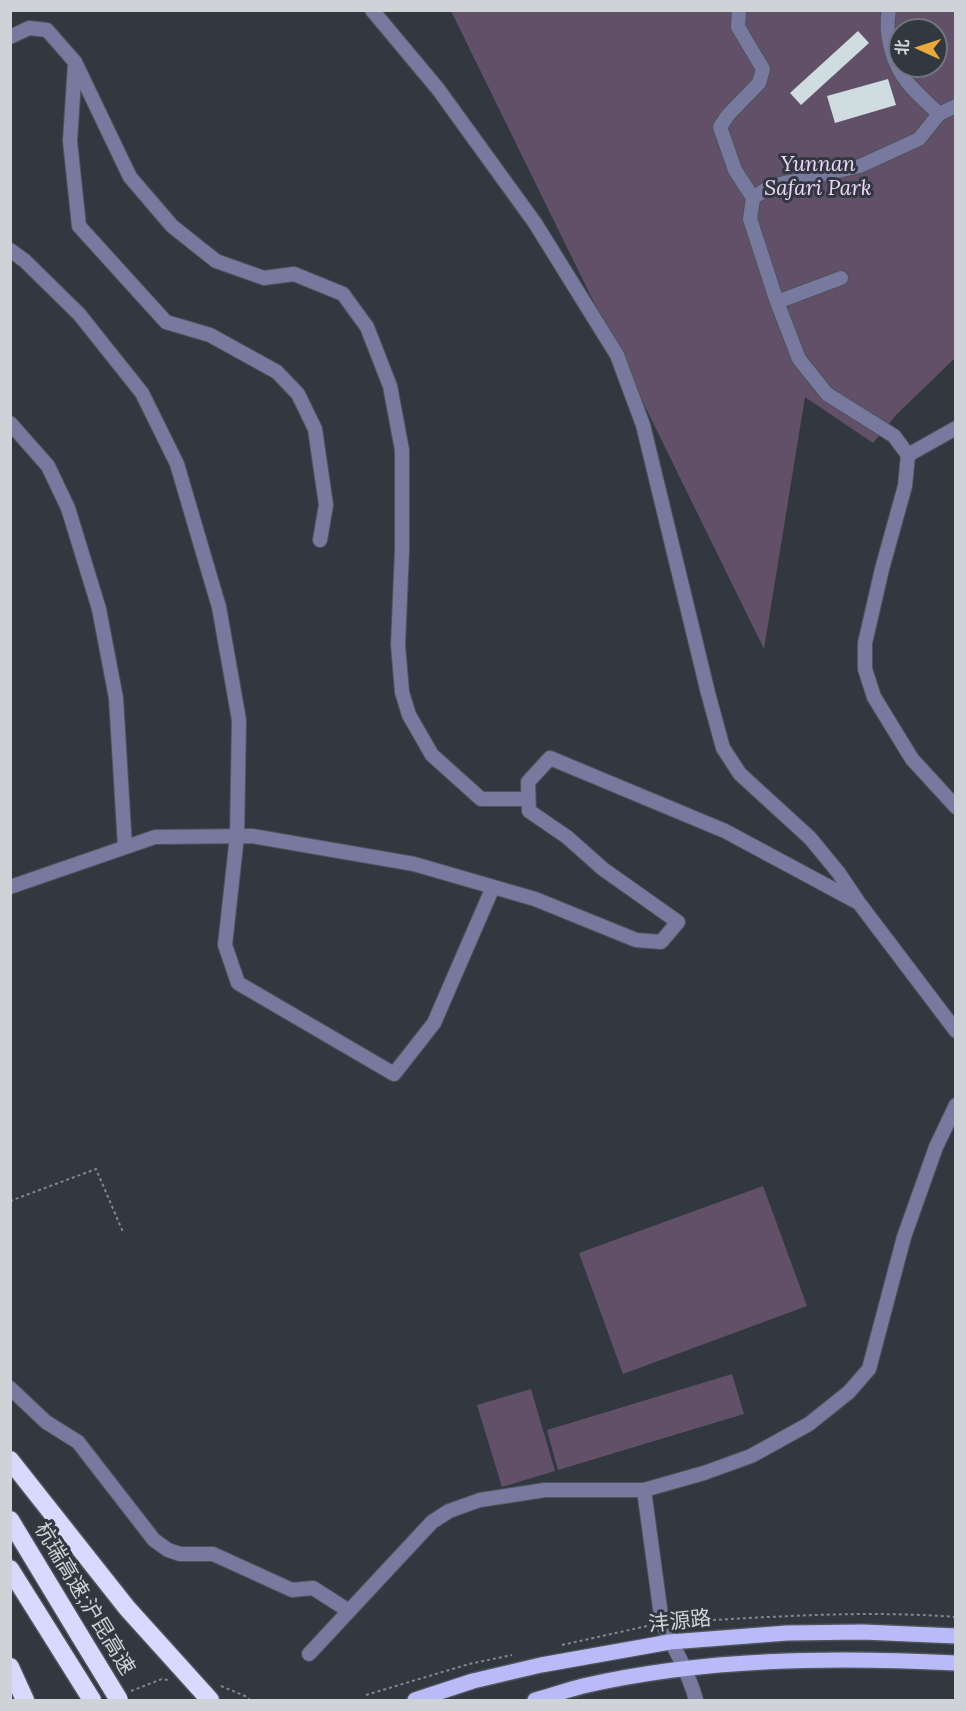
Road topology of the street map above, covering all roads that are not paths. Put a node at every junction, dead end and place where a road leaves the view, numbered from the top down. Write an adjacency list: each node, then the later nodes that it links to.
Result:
1 (372, 10): 22 (street)
2 (739, 10): 8 (street)
3 (889, 10): 7 (street)
4 (10, 37): 5 (street)
5 (75, 62): 15 (street); 16 (street)
6 (956, 106): 7 (street)
7 (939, 114): 8 (street)
8 (753, 198): 11 (street)
9 (10, 250): 18 (street)
10 (841, 278): 11 (street)
11 (777, 302): 14 (street)
12 (10, 423): 19 (street)
13 (956, 428): 14 (street)
14 (908, 455): 17 (street)
15 (320, 540)
16 (528, 799): 21 (street); 22 (street)
17 (956, 807)
18 (237, 836): 19 (street); 21 (street); 21 (street)
19 (125, 847): 20 (street)
20 (10, 887)
21 (493, 887)
22 (859, 903): 23 (street)
23 (956, 1031)
24 (956, 1105): 27 (street)
25 (10, 1388): 30 (street)
26 (10, 1460): 40 (highway)
27 (644, 1490): 30 (street); 32 (street)
28 (10, 1520): 39 (highway, 杭瑞高速;沪昆高速, bridge)
29 (10, 1569): 38 (highway)
30 (349, 1611): 33 (street)
31 (956, 1636): 32 (main road, 沣源路)
32 (670, 1642): 36 (street); 41 (main road, 沣源路)
33 (309, 1654)
34 (955, 1663): 36 (main road)
35 (10, 1667): 37 (highway)
36 (685, 1669): 42 (main road); 43 (street)
37 (25, 1701)
38 (92, 1701)
39 (119, 1701)
40 (210, 1701)
41 (415, 1701)
42 (535, 1701)
43 (696, 1701)

